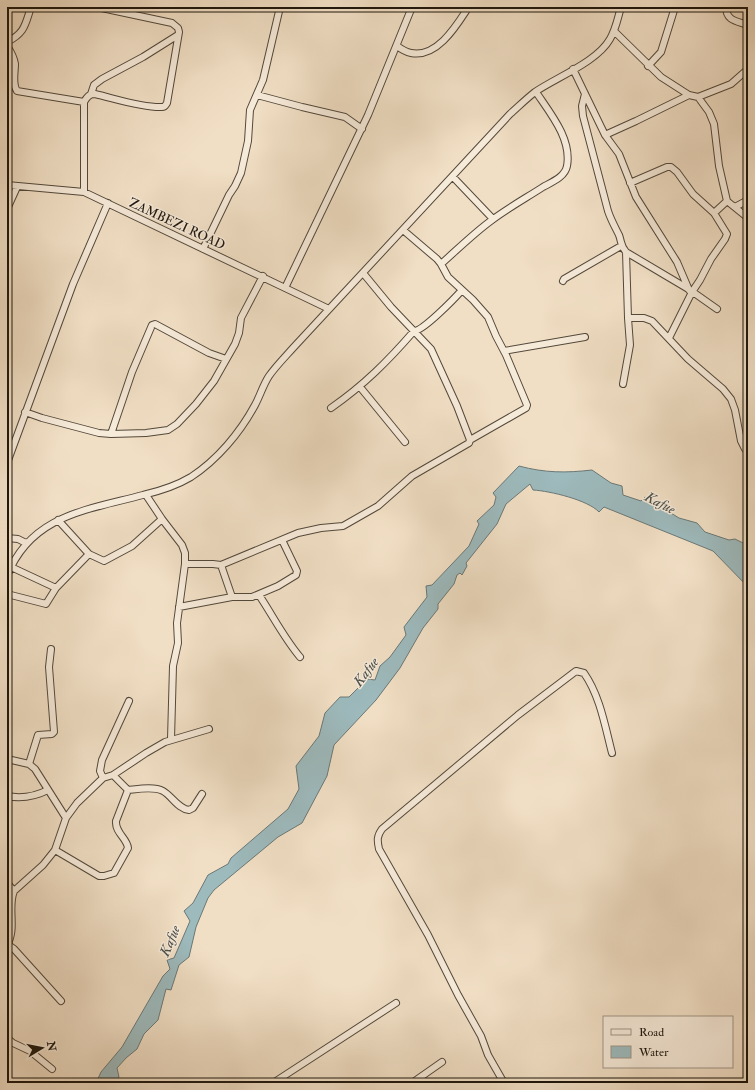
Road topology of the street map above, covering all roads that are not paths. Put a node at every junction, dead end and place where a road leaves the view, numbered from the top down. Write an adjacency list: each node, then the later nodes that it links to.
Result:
1 (31, 7): 13 (street)
2 (97, 7): 9 (street)
3 (280, 7): 22 (street)
4 (412, 7): 15 (street)
5 (467, 7): 15 (street)
6 (621, 7): 11 (street)
7 (676, 7): 16 (street)
8 (726, 7): 10 (street)
9 (124, 10): 12 (street)
10 (748, 25)
11 (614, 31): 16 (street); 17 (street)
12 (178, 35): 20 (street); 20 (street)
13 (7, 42)
14 (7, 46): 25 (street)
15 (397, 46): 26 (street)
16 (648, 66): 23 (street)
17 (573, 69): 19 (street); 21 (street)
18 (748, 69): 24 (street)
19 (536, 92): 28 (street); 40 (street)
20 (91, 94): 25 (street)
21 (585, 94): 27 (street); 42 (street)
22 (257, 95): 26 (street); 43 (street)
23 (689, 95): 24 (street); 27 (street)
24 (698, 97): 34 (street)
25 (84, 102): 32 (street)
26 (362, 128): 49 (street)
27 (605, 135): 29 (street)
28 (453, 177): 40 (street); 41 (street)
29 (630, 183): 38 (street); 51 (street)
30 (7, 185): 31 (street, ZAMBEZI ROAD)
31 (17, 187): 32 (street, ZAMBEZI ROAD); 37 (street)
32 (84, 192): 35 (street, ZAMBEZI ROAD)
33 (748, 200): 36 (street)
34 (727, 201): 36 (street); 38 (street)
35 (108, 203): 43 (street, ZAMBEZI ROAD); 63 (street)
36 (735, 207): 39 (street)
37 (7, 210)
38 (714, 213): 51 (street)
39 (748, 218)
40 (493, 219): 45 (street)
41 (403, 230): 45 (street); 46 (street)
42 (620, 246): 44 (street); 48 (street)
43 (203, 248): 47 (street, ZAMBEZI ROAD)
44 (626, 252): 51 (street); 54 (street)
45 (441, 264): 50 (street)
46 (363, 273): 52 (street); 55 (street)
47 (262, 276): 49 (street, ZAMBEZI ROAD); 59 (street)
48 (563, 281)
49 (285, 288): 52 (street, ZAMBEZI ROAD)
50 (462, 290): 55 (street); 58 (street)
51 (691, 291): 53 (street); 57 (street)
52 (329, 309): 69 (street)
53 (717, 309)
54 (628, 318): 57 (street); 60 (street)
55 (414, 331): 61 (street); 65 (street)
56 (585, 337): 58 (street)
57 (669, 338): 67 (street)
58 (504, 351): 65 (street)
59 (226, 359): 64 (street); 64 (street)
60 (623, 384)
61 (360, 387): 62 (street); 66 (street)
62 (331, 408)
63 (25, 412): 64 (street); 68 (street)
64 (111, 434)
65 (470, 440): 73 (street)
66 (405, 442)
67 (748, 451)
68 (7, 463)
69 (146, 495): 70 (street); 71 (street)
70 (162, 519): 75 (street); 76 (street)
71 (58, 520): 74 (street); 75 (street)
72 (7, 538): 74 (street)
73 (282, 540): 77 (street); 82 (street)
74 (28, 542): 78 (street)
75 (89, 554): 80 (street)
76 (185, 564): 77 (street); 84 (street)
77 (221, 565): 83 (street)
78 (10, 567): 79 (street); 80 (street)
79 (7, 576)
80 (56, 588): 81 (street)
81 (7, 594)
82 (259, 595): 83 (street); 86 (street)
83 (232, 598): 84 (street)
84 (179, 607): 89 (street)
85 (51, 649): 92 (street)
86 (300, 657)
87 (129, 701): 94 (street)
88 (209, 729): 89 (street)
89 (171, 739): 93 (street)
90 (612, 753): 111 (street)
91 (7, 759): 92 (street)
92 (29, 764): 95 (street)
93 (113, 775): 94 (street); 96 (street)
94 (103, 778): 99 (street)
95 (48, 790): 98 (street); 99 (street)
96 (128, 790): 97 (street); 100 (street)
97 (202, 794)
98 (7, 796)
99 (66, 818): 100 (street)
100 (55, 850): 102 (street)
101 (7, 883): 102 (street)
102 (14, 891): 103 (street)
103 (7, 944): 104 (street)
104 (61, 1001)
105 (396, 1003): 109 (street)
106 (7, 1038): 108 (street)
107 (442, 1062): 110 (street)
108 (52, 1069)
109 (273, 1083)
110 (412, 1083)
111 (504, 1083)

